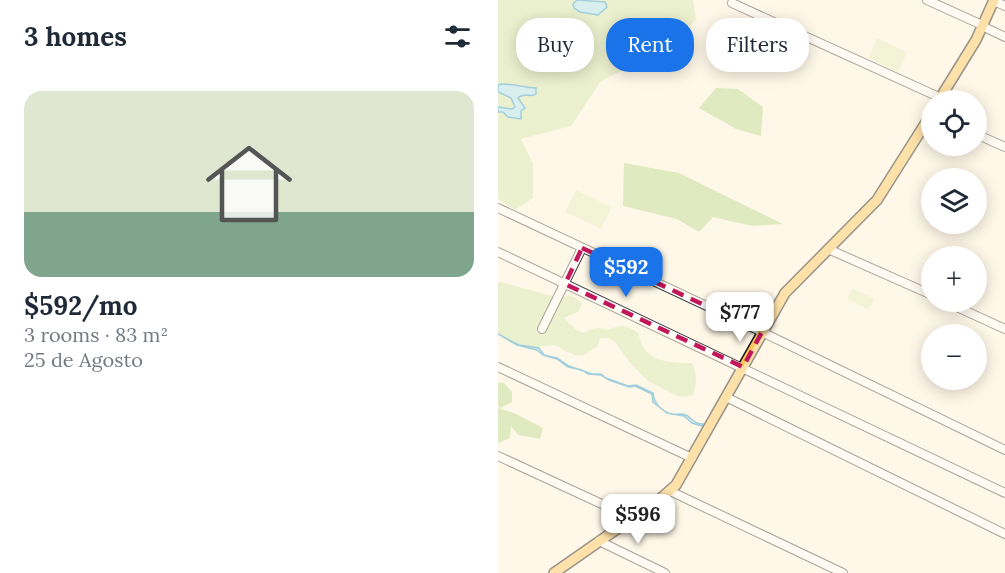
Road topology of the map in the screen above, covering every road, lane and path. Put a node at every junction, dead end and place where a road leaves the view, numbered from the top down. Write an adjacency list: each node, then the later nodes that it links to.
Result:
1 (927, 0): 5 (street)
2 (994, 1): 4 (street); 5 (main road)
3 (732, 3): 7 (street)
4 (1005, 6)
5 (982, 26): 6 (street); 8 (main road)
6 (1005, 37)
7 (921, 90)
8 (946, 90)
9 (921, 129): 14 (main road)
10 (987, 139): 11 (street)
11 (1005, 147)
12 (498, 208): 13 (street)
13 (582, 248): 16 (street); 21 (street)
14 (828, 249): 17 (street); 21 (main road)
15 (498, 252): 16 (street)
16 (565, 284): 19 (street); 23 (street)
17 (921, 290)
18 (968, 312): 20 (street)
19 (542, 329)
20 (1005, 329)
21 (762, 332): 23 (main road); 25 (street)
22 (498, 367): 27 (street)
23 (742, 367): 24 (main road); 29 (street)
24 (726, 397): 27 (main road); 31 (street)
25 (1005, 450)
26 (498, 456): 30 (street)
27 (692, 458): 28 (main road)
28 (670, 491): 30 (main road); 35 (street)
29 (1005, 493)
30 (632, 519): 32 (main road)
31 (1005, 534)
32 (599, 541): 33 (main road); 34 (street)
33 (554, 573)
34 (665, 573)
35 (843, 573)

